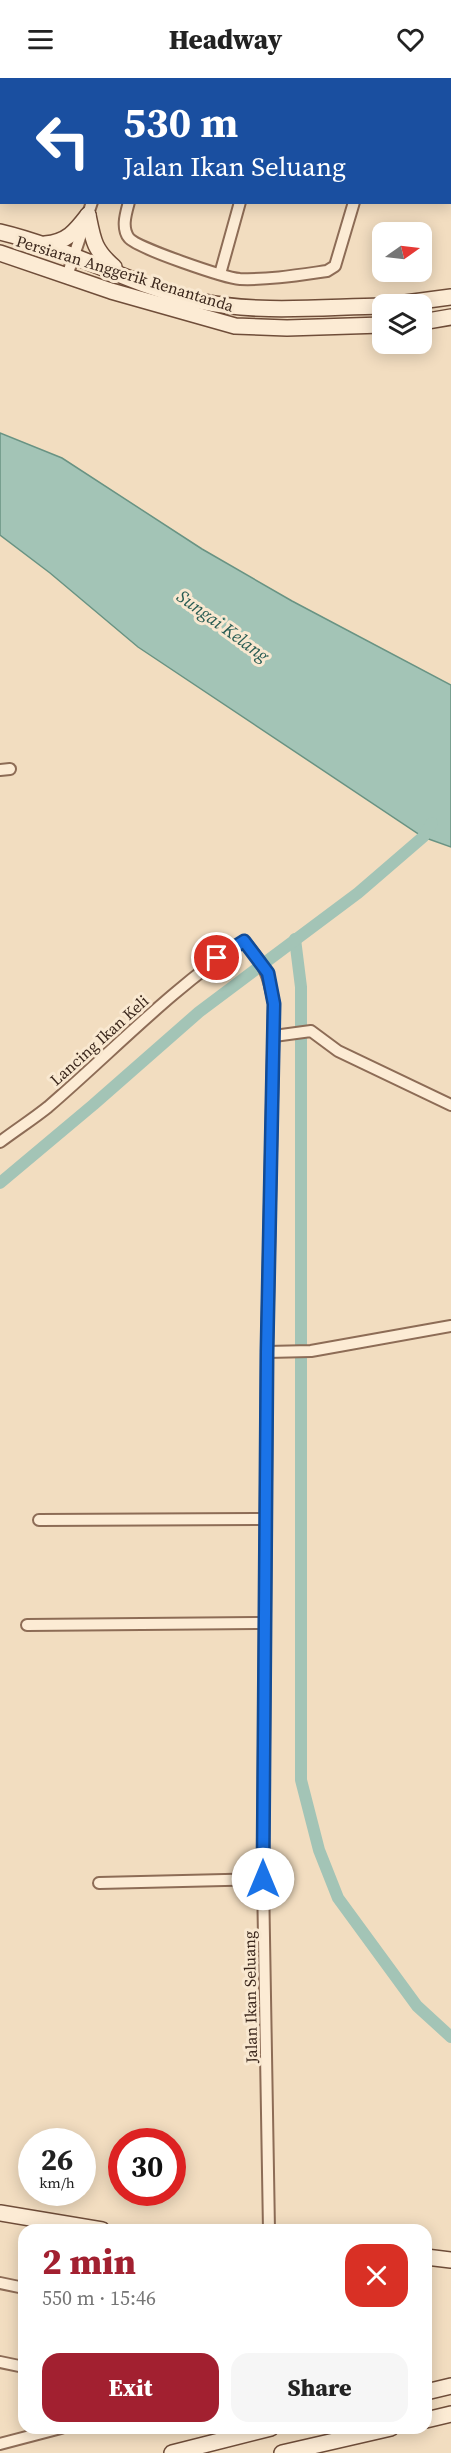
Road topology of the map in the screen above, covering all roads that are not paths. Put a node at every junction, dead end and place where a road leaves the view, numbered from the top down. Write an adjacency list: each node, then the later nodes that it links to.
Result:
1 (129, 204): 9 (street)
2 (239, 204): 9 (street)
3 (353, 204): 9 (street)
4 (90, 209): 6 (main road); 8 (street); 11 (main road)
5 (0, 232): 6 (main road, Persiaran Anggerik Renantanda)
6 (43, 244): 8 (main road, Persiaran Anggerik Renantanda)
7 (0, 253): 10 (main road, Persiaran Anggerik Renantanda)
8 (75, 256): 10 (street); 11 (main road, Persiaran Anggerik Renantanda)
9 (220, 274)
10 (67, 276): 17 (main road, Persiaran Anggerik Renantanda)
11 (125, 277): 14 (main road, Persiaran Anggerik Renantanda)
12 (451, 297): 13 (main road)
13 (432, 300)
14 (372, 306)
15 (451, 317): 16 (main road)
16 (432, 320)
17 (372, 325)
18 (217, 958): 19 (street, Jalan Ikan Seluang); 21 (street, Lancing Ikan Keli)
19 (274, 1036): 20 (street); 23 (street, Jalan Ikan Seluang)
20 (451, 1105)
21 (0, 1142)
22 (451, 1326): 23 (street)
23 (267, 1352): 24 (street, Jalan Ikan Seluang)
24 (265, 1519): 25 (street); 26 (street, Jalan Ikan Seluang)
25 (39, 1520)
26 (264, 1623): 27 (street); 28 (street, Jalan Ikan Seluang)
27 (27, 1625)
28 (263, 1879): 29 (street); 32 (street, Jalan Ikan Seluang)
29 (99, 1883)
30 (0, 2213): 31 (main road)
31 (66, 2224)
32 (269, 2224)
33 (432, 2258): 34 (main road)
34 (451, 2260)
35 (0, 2283): 36 (street)
36 (18, 2287)
37 (0, 2362): 38 (street)
38 (18, 2366)
39 (451, 2386): 40 (main road)
40 (432, 2391)
41 (451, 2414): 42 (main road)
42 (432, 2419)
43 (31, 2434): 46 (street)
44 (248, 2434): 47 (main road)
45 (365, 2434): 48 (main road)
46 (0, 2444)
47 (172, 2453)
48 (282, 2453)

